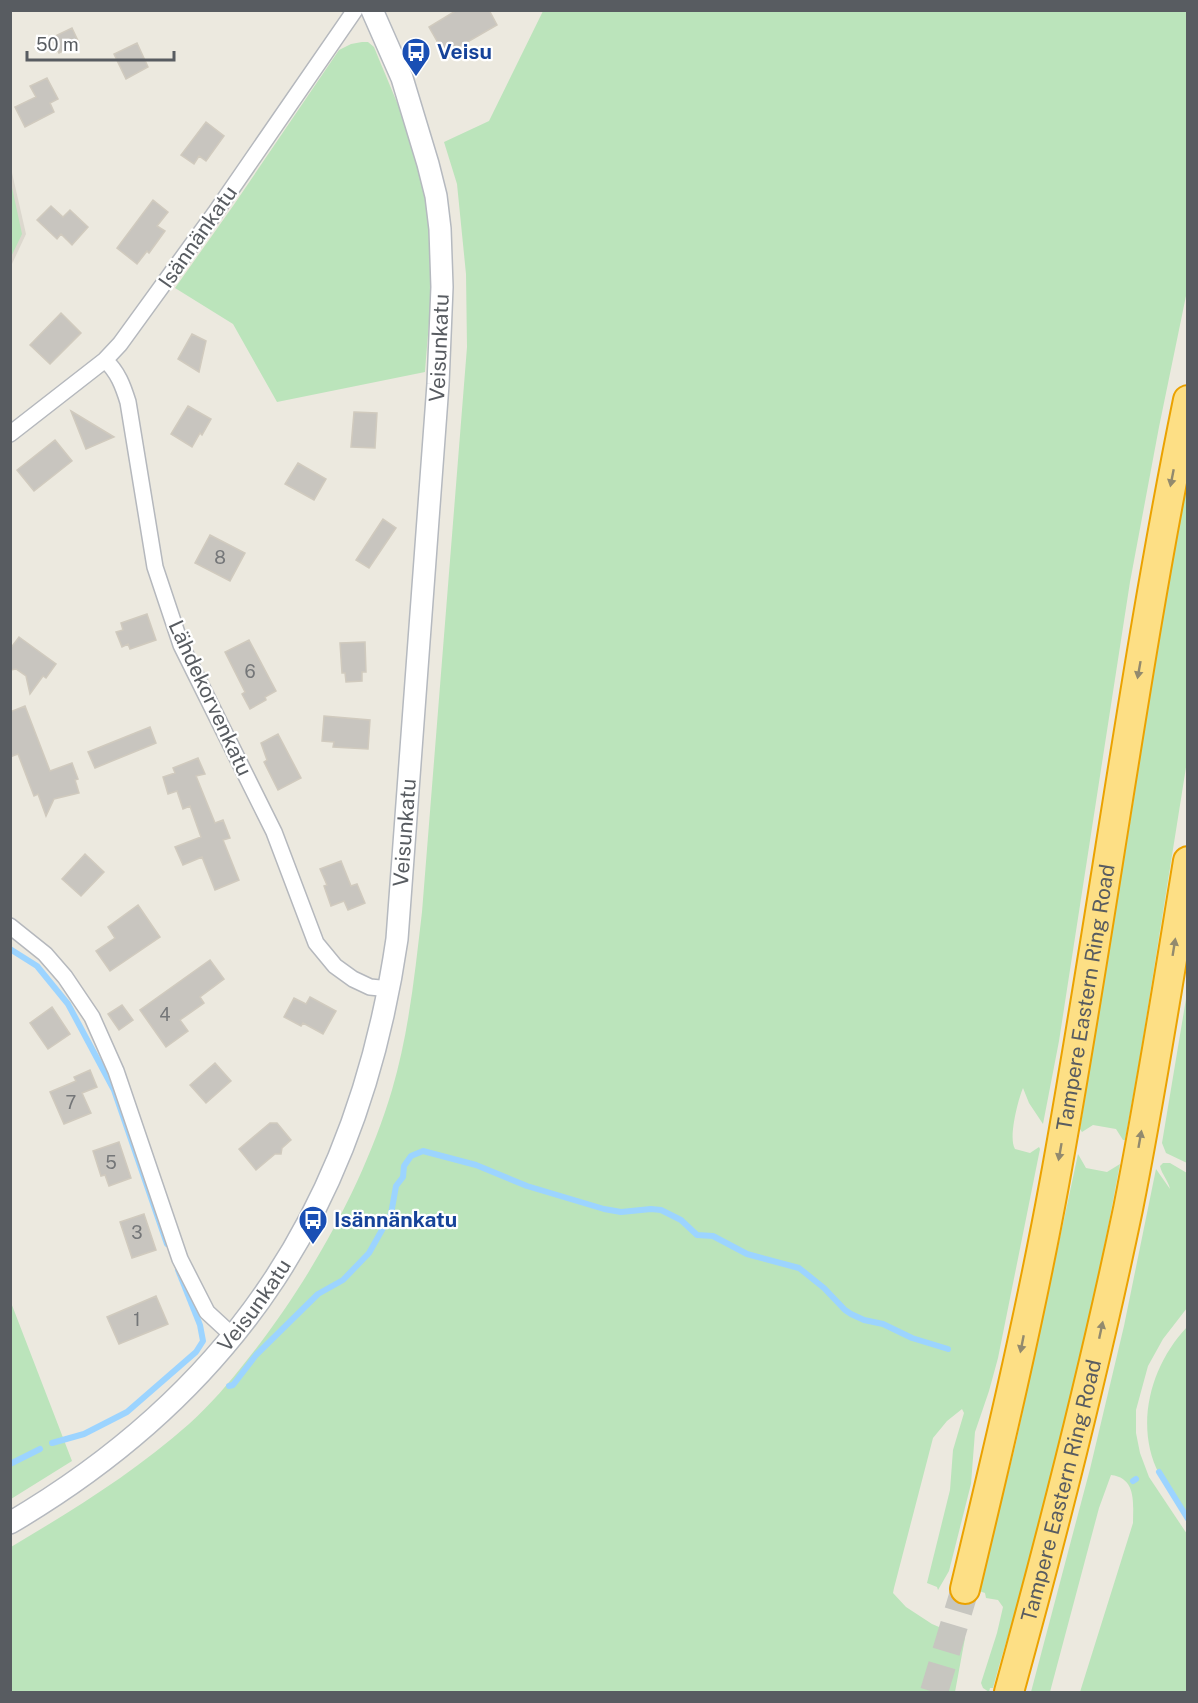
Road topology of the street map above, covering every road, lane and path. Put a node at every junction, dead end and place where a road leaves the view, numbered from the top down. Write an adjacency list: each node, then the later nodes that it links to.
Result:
1 (355, 10): 3 (street, Isännänkatu)
2 (372, 10): 8 (street, Veisunkatu)
3 (105, 360): 5 (street, Isännänkatu); 8 (street, Lähdekorvenkatu)
4 (1188, 400): 11 (highway, Tampere Eastern Ring Road, one-way to 11)
5 (10, 434)
6 (1188, 861): 12 (highway, Tampere Eastern Ring Road, one-way to 6)
7 (10, 926): 9 (street)
8 (390, 990): 9 (street, Veisunkatu)
9 (233, 1336): 10 (street, Veisunkatu)
10 (10, 1523)
11 (965, 1589)
12 (1009, 1692)

